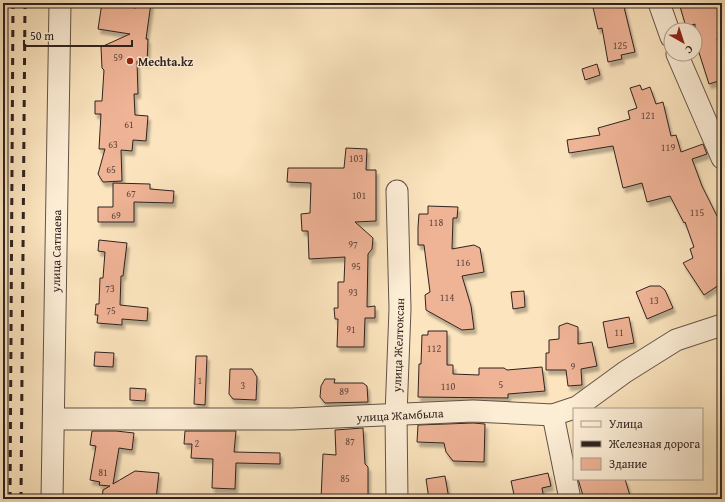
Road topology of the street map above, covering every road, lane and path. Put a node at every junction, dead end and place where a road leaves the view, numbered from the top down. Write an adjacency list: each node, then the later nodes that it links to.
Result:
1 (60, 3): 12 (street, улица Сатпаева)
2 (659, 3): 3 (street)
3 (666, 22)
4 (680, 62): 5 (street)
5 (722, 158)
6 (397, 191): 10 (street, улица Желтоксан)
7 (722, 325): 9 (street, улица Жамбыла)
8 (573, 408): 11 (street, улица Жамбыла)
9 (574, 408)
10 (396, 414): 11 (street, улица Жамбыла); 12 (street, улица Жамбыла); 14 (street, улица Желтоксан)
11 (553, 415): 15 (street)
12 (54, 420): 13 (street, улица Сатпаева)
13 (52, 499)
14 (397, 499)
15 (570, 499)

